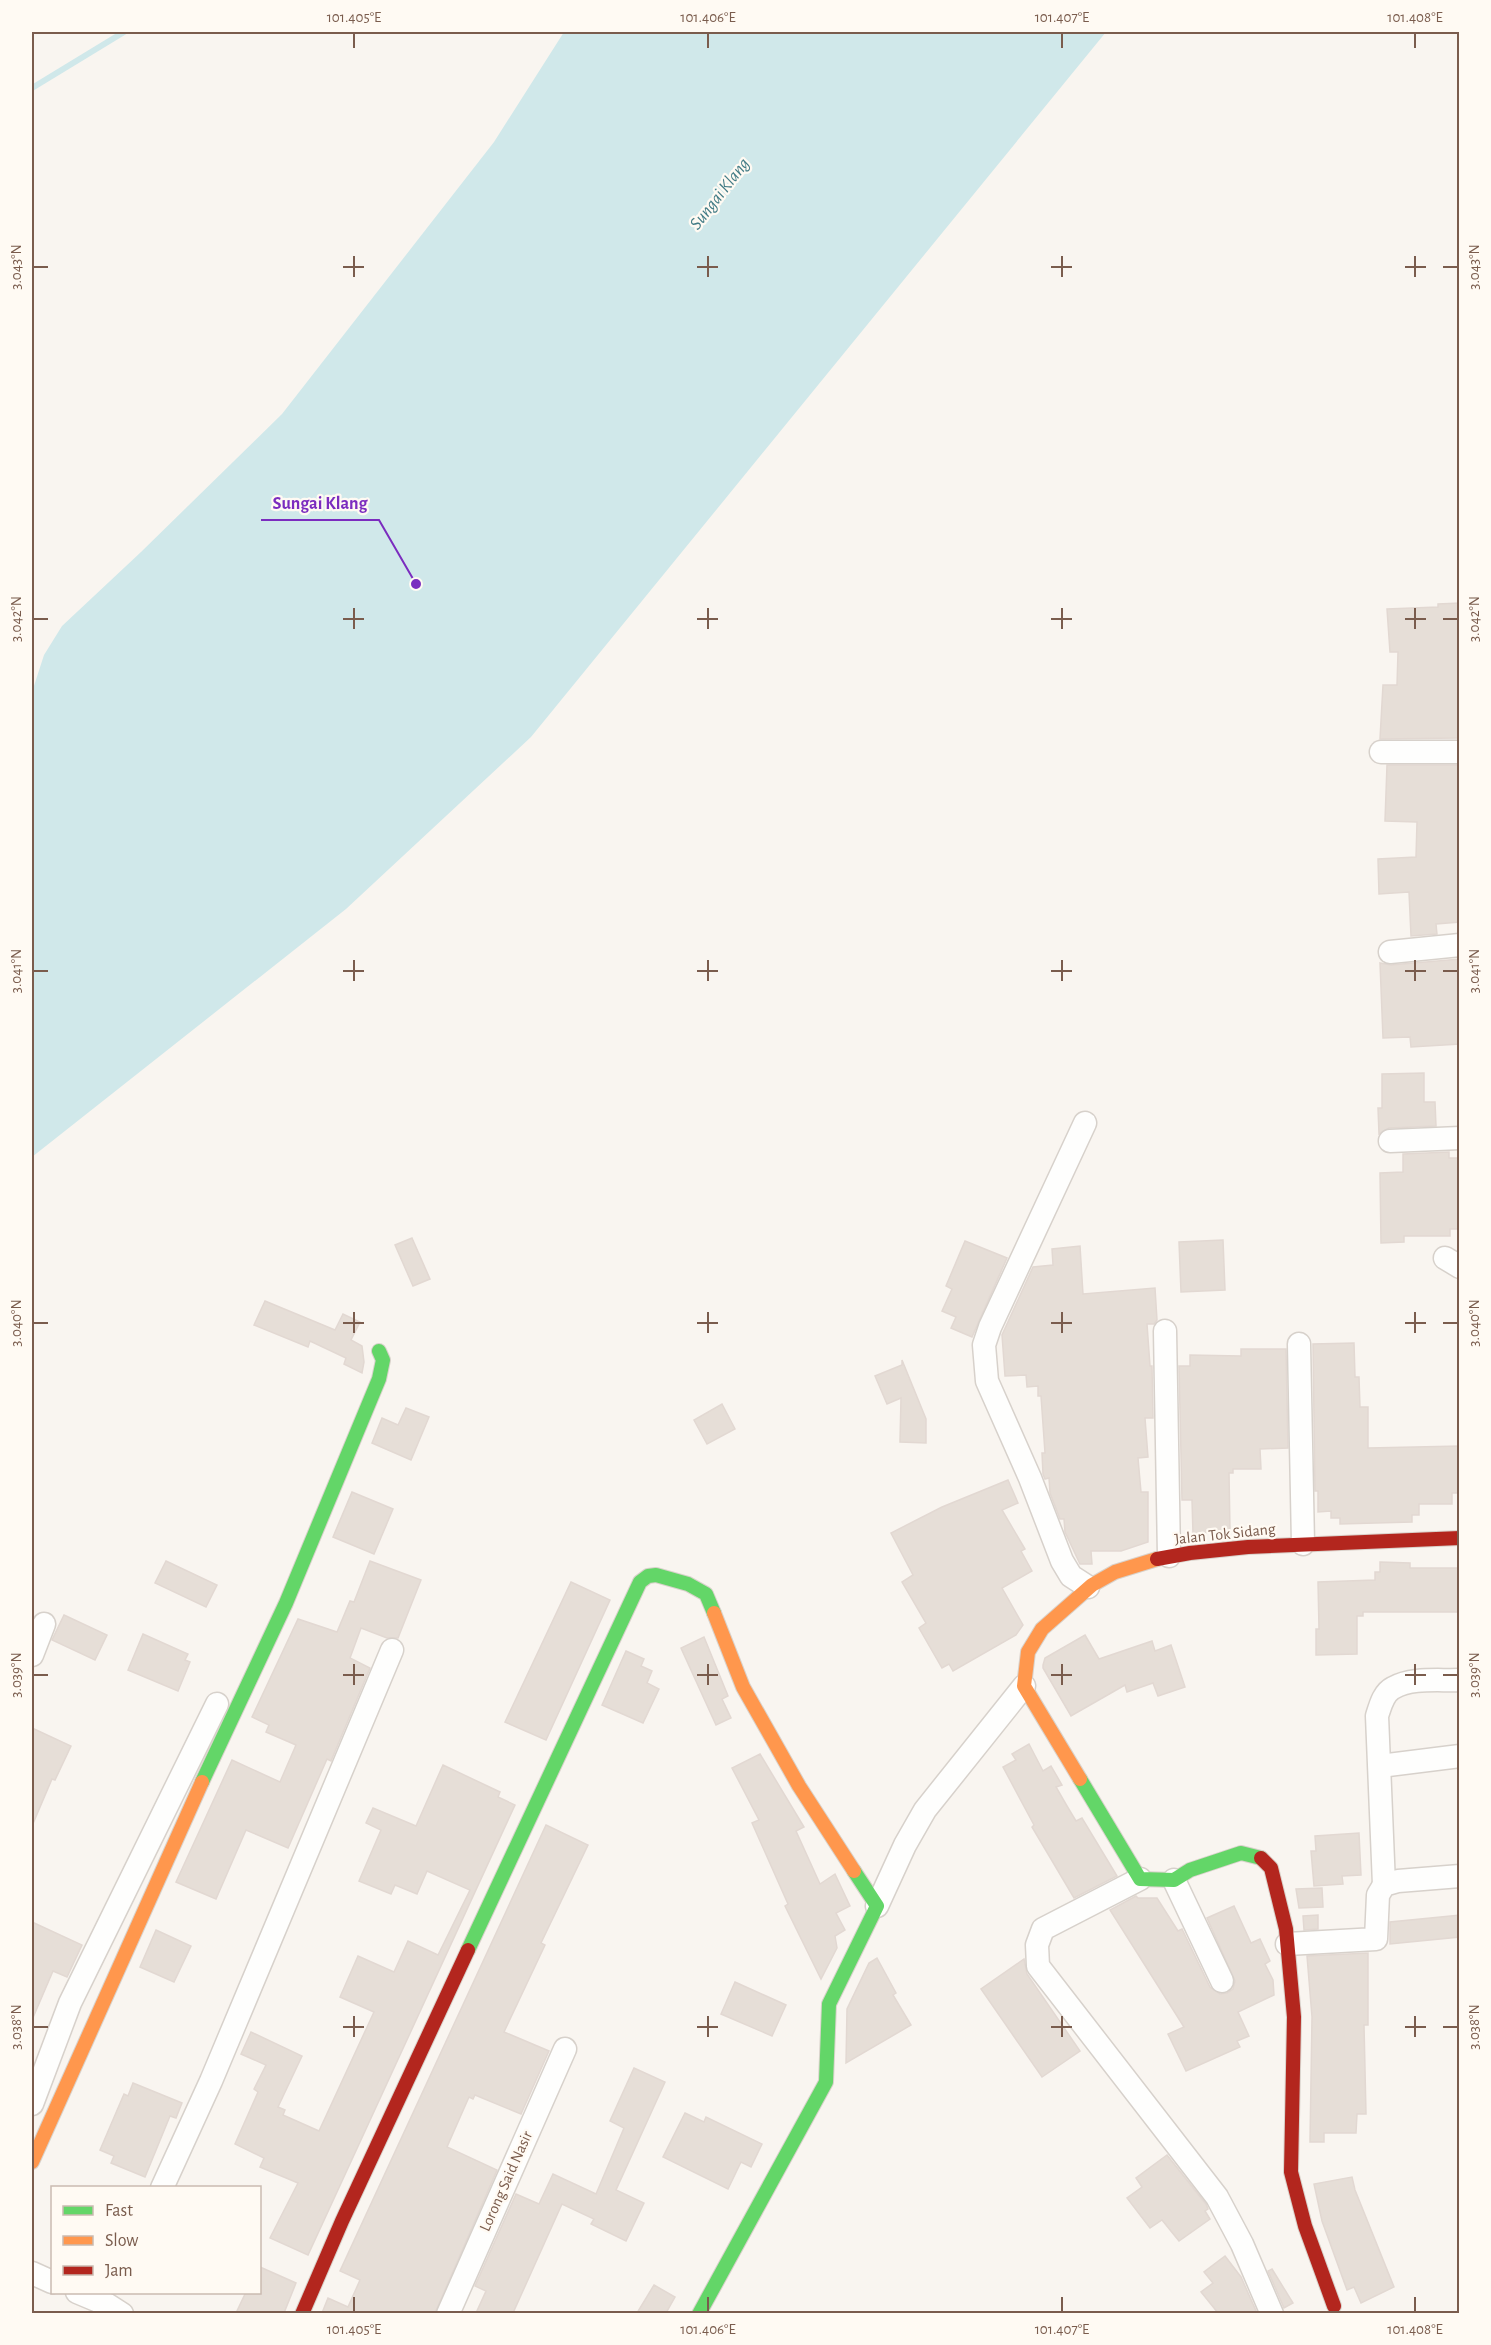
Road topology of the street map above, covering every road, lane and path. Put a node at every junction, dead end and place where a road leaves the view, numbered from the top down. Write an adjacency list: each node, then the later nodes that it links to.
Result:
1 (1381, 752): 2 (street)
2 (1460, 752)
3 (1460, 945): 4 (street)
4 (1390, 952)
5 (1085, 1122): 14 (street)
6 (1460, 1138): 7 (street)
7 (1390, 1141)
8 (1165, 1331): 13 (street)
9 (1299, 1344): 12 (street)
10 (379, 1351): 32 (street)
11 (1460, 1538): 12 (street, Jalan Tok Sidang)
12 (1303, 1544): 13 (street, Jalan Tok Sidang)
13 (1169, 1556): 14 (street, Jalan Tok Sidang)
14 (1088, 1587): 19 (street, Jalan Tok Sidang)
15 (44, 1624): 17 (street)
16 (392, 1650): 33 (street)
17 (32, 1655)
18 (1460, 1680): 22 (street)
19 (1024, 1686): 24 (street); 27 (street)
20 (217, 1704): 31 (street)
21 (1460, 1756): 22 (street)
22 (1380, 1766): 26 (street)
23 (1460, 1876): 26 (street)
24 (1140, 1879): 25 (street); 40 (street)
25 (1174, 1880): 28 (street); 29 (street)
26 (1384, 1885): 28 (street)
27 (877, 1906): 37 (street); 39 (street)
28 (1287, 1944): 36 (street)
29 (1222, 1981)
30 (565, 2049): 38 (street, Lorong Said Nasir)
31 (32, 2104)
32 (32, 2162)
33 (162, 2186)
34 (83, 2294): 35 (street)
35 (114, 2304)
36 (1334, 2306)
37 (302, 2313)
38 (448, 2313)
39 (699, 2313)
40 (1272, 2313)

